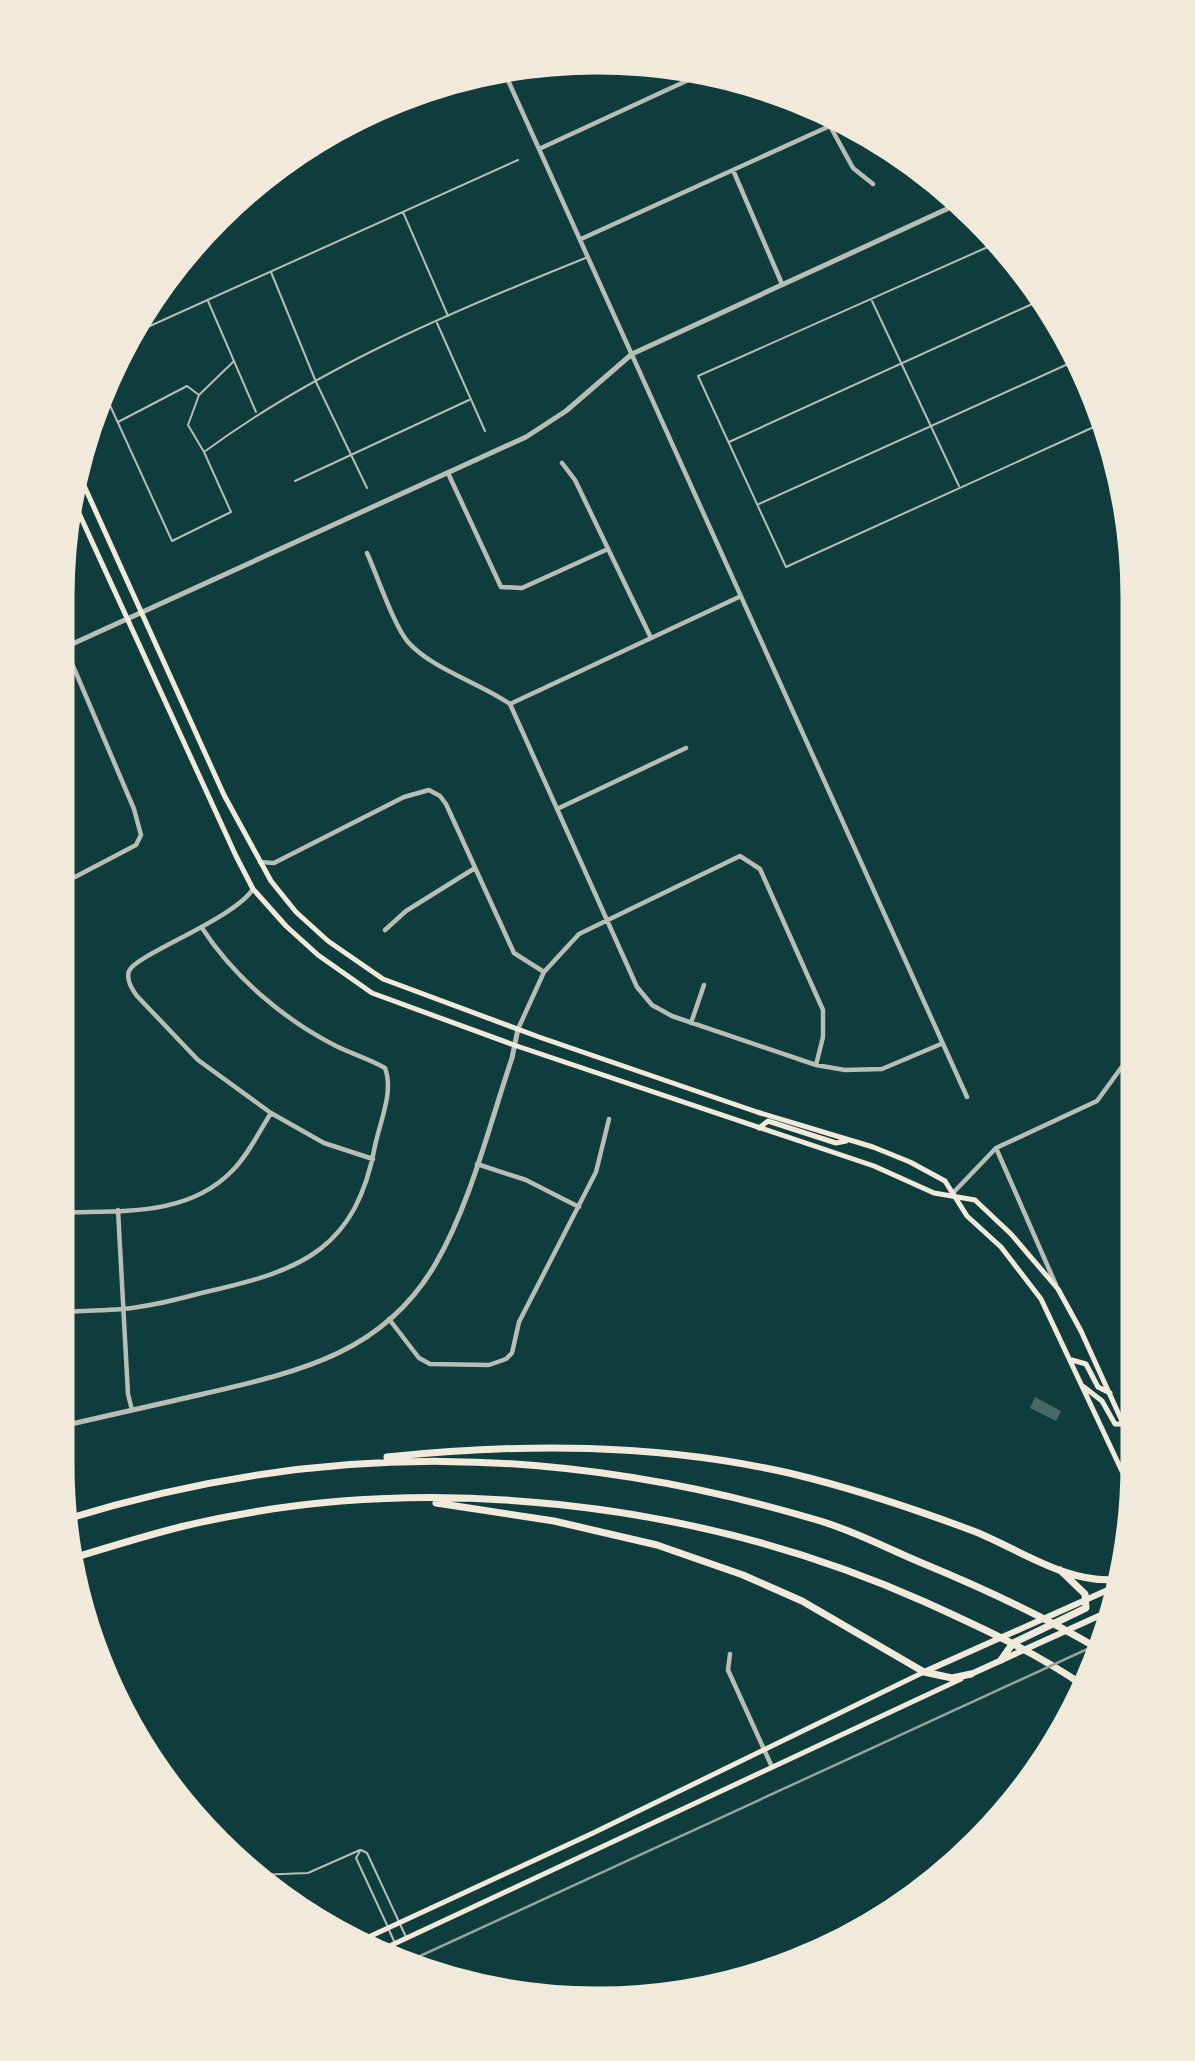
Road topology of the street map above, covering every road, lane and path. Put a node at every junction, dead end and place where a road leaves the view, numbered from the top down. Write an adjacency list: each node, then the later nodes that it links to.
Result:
1 (507, 78): 4 (street)
2 (693, 79): 4 (street)
3 (830, 126): 6 (street); 7 (street)
4 (539, 149): 10 (street)
5 (518, 160): 9 (lane)
6 (733, 170): 10 (street); 14 (street)
7 (873, 184)
8 (951, 207): 14 (street)
9 (403, 212): 13 (lane); 18 (lane)
10 (581, 239): 12 (street)
11 (990, 246): 16 (lane)
12 (589, 256): 18 (lane); 21 (street)
13 (270, 271): 15 (lane); 25 (lane)
14 (782, 284): 21 (street)
15 (207, 300): 20 (lane); 22 (lane)
16 (872, 300): 23 (lane); 34 (lane)
17 (1035, 303): 23 (lane)
18 (448, 317): 19 (lane)
19 (436, 322): 25 (lane); 27 (lane)
20 (144, 328)
21 (632, 354): 38 (street); 47 (street)
22 (234, 361): 26 (lane); 29 (lane)
23 (903, 363): 32 (lane); 34 (lane)
24 (1070, 363): 32 (lane)
25 (316, 383): 29 (lane); 36 (lane)
26 (200, 396): 30 (lane); 35 (lane)
27 (469, 400): 33 (lane); 36 (lane)
28 (108, 401): 30 (lane)
29 (257, 413): 35 (lane)
30 (117, 422): 35 (lane)
31 (1096, 426): 42 (lane)
32 (930, 427): 42 (lane); 43 (lane)
33 (485, 431)
34 (729, 442): 43 (lane)
35 (204, 452)
36 (351, 455): 39 (lane); 41 (lane)
37 (562, 463): 45 (street)
38 (448, 472): 45 (street); 48 (street)
39 (295, 481)
40 (83, 483): 48 (main road)
41 (367, 488)
42 (959, 488): 43 (lane)
43 (758, 504)
44 (78, 511): 49 (main road)
45 (608, 549): 50 (street)
46 (367, 553): 53 (street)
47 (739, 597): 50 (street); 67 (street)
48 (142, 612): 49 (street); 56 (main road)
49 (126, 619): 51 (street); 59 (main road)
50 (651, 638): 53 (street)
51 (70, 644)
52 (70, 666): 58 (street)
53 (510, 704): 55 (street)
54 (686, 748): 55 (street)
55 (557, 808): 60 (street)
56 (260, 862): 57 (street); 66 (main road)
57 (475, 868): 62 (street); 63 (street)
58 (70, 876)
59 (253, 889): 61 (street); 68 (main road)
60 (606, 918): 63 (street); 65 (street); 69 (street)
61 (202, 928): 72 (street); 77 (street)
62 (385, 930)
63 (544, 972): 66 (street)
64 (704, 985): 65 (street)
65 (691, 1023): 69 (street)
66 (518, 1030): 68 (street); 75 (main road)
67 (941, 1044): 69 (street); 71 (street)
68 (514, 1045): 74 (main road); 78 (street)
69 (816, 1065)
70 (1121, 1068): 76 (street)
71 (967, 1097)
72 (271, 1113): 77 (street); 81 (street)
73 (609, 1119): 80 (street)
74 (760, 1128): 75 (main road); 79 (main road)
75 (849, 1140): 79 (main road)
76 (996, 1147): 79 (street); 83 (street)
77 (373, 1159): 84 (street)
78 (476, 1163): 80 (street); 86 (street)
79 (952, 1194): 83 (main road); 87 (main road)
80 (579, 1207): 86 (street)
81 (118, 1210): 82 (street); 84 (street)
82 (70, 1212)
83 (1058, 1289): 89 (main road)
84 (123, 1309): 85 (street); 90 (street)
85 (70, 1312)
86 (390, 1319): 90 (street)
87 (1072, 1360): 88 (main road); 89 (main road)
88 (1084, 1387): 92 (main road); 95 (main road)
89 (1110, 1394): 92 (main road)
90 (132, 1410): 91 (street)
91 (70, 1424)
92 (1123, 1424): 93 (main road)
93 (1125, 1428)
94 (303, 1466): 97 (highway); 99 (highway); 104 (highway)
95 (1125, 1476)
96 (415, 1500): 98 (highway); 107 (highway); 109 (highway)
97 (73, 1517)
98 (79, 1556)
99 (1056, 1568): 100 (highway); 102 (highway)
100 (1112, 1580)
101 (1110, 1588): 102 (main road)
102 (1087, 1599): 106 (highway); 107 (main road)
103 (1103, 1614): 106 (main road)
104 (1092, 1645)
105 (730, 1654): 110 (street)
106 (1001, 1660): 108 (main road)
107 (924, 1672): 108 (highway); 110 (main road)
108 (971, 1674): 111 (main road)
109 (1078, 1682)
110 (764, 1748): 111 (street); 114 (main road)
111 (772, 1767): 117 (main road)
112 (360, 1850): 113 (lane); 114 (lane); 115 (lane)
113 (267, 1875)
114 (400, 1922): 115 (main road); 117 (lane)
115 (388, 1928): 116 (main road); 118 (lane)
116 (366, 1938)
117 (407, 1938): 118 (main road)
118 (396, 1943): 119 (main road)
119 (387, 1947)

